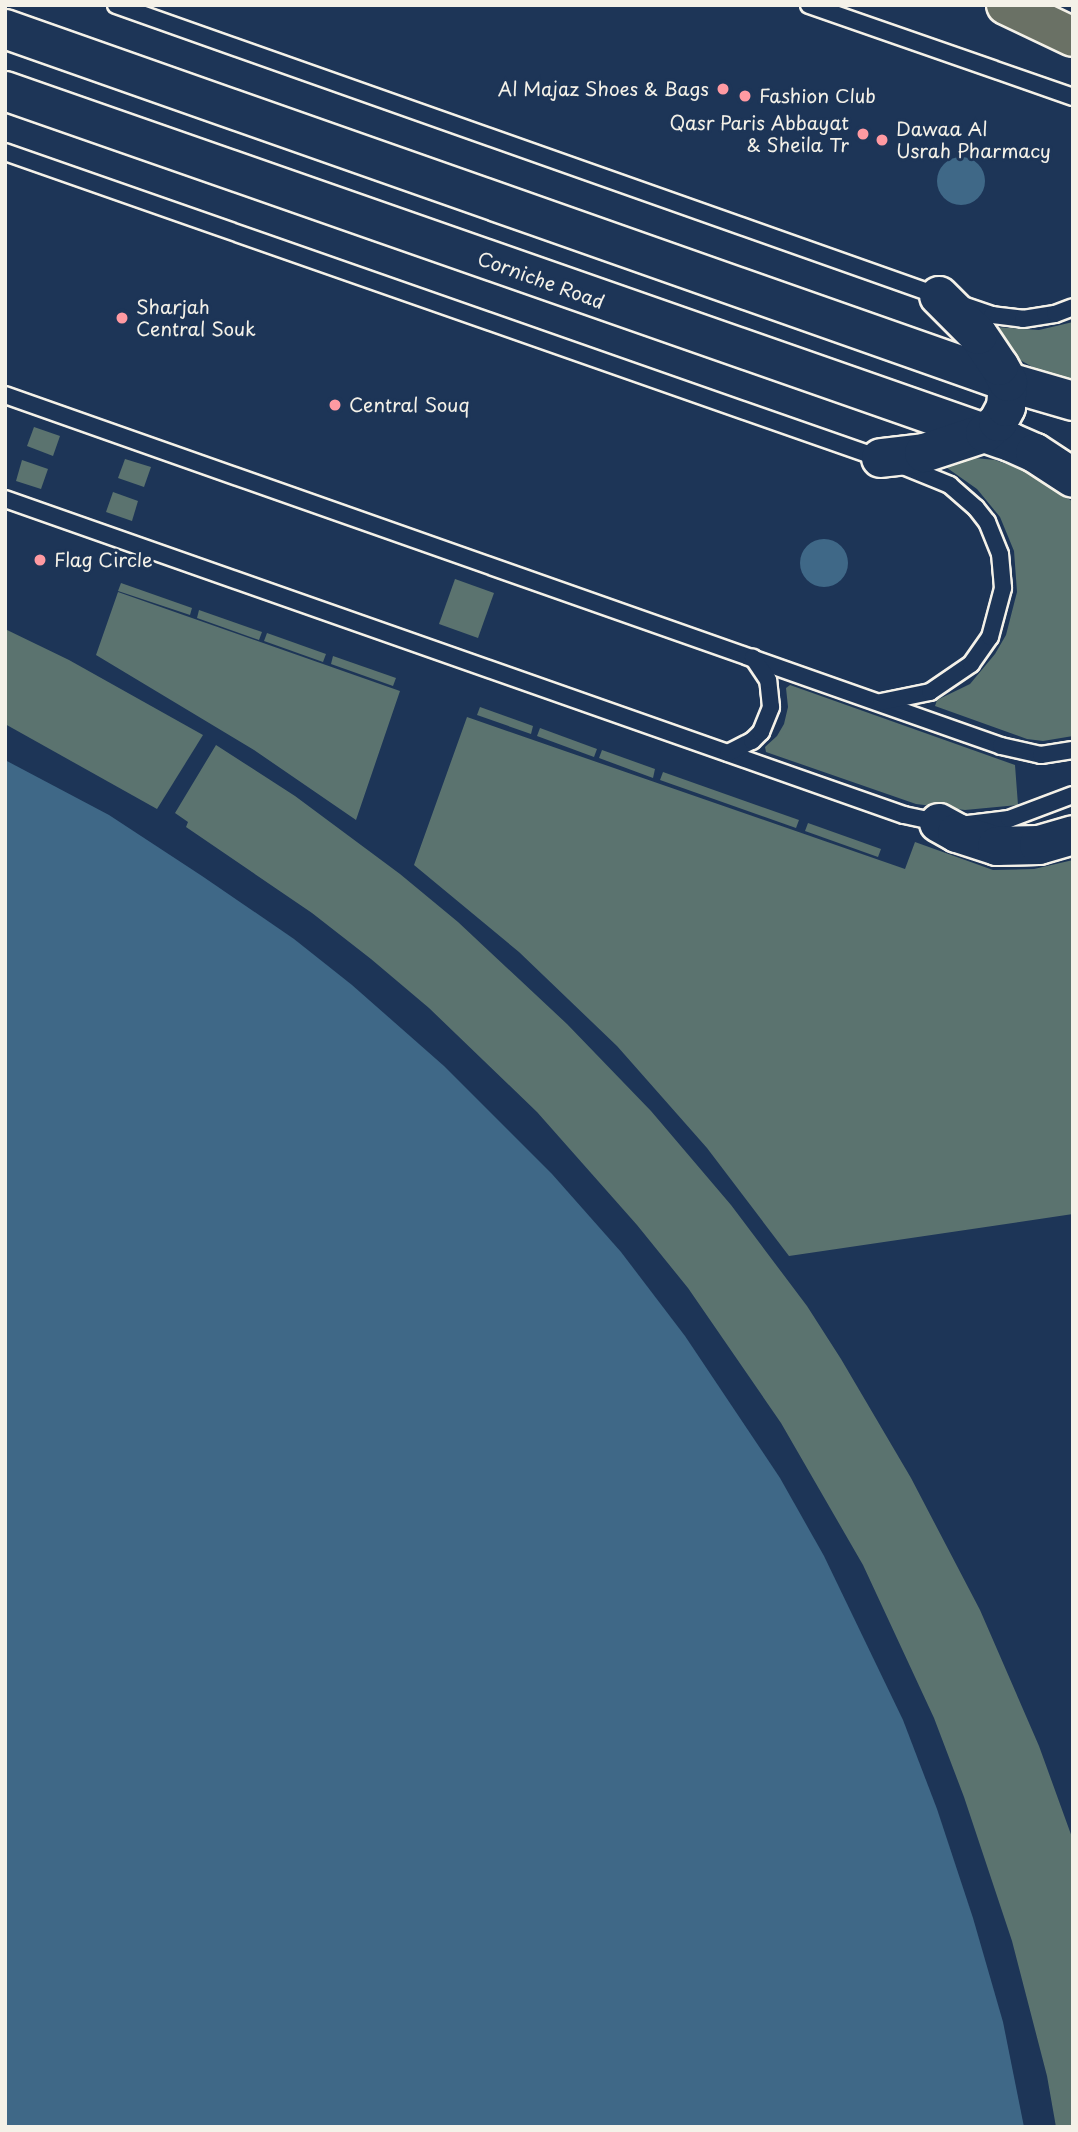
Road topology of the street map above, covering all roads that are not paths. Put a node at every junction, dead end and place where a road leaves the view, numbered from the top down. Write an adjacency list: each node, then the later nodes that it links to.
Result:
1 (116, 5): 9 (lane)
2 (809, 5): 7 (lane)
3 (1006, 5): 5 (main road)
4 (5, 29): 11 (main road)
5 (1073, 37)
6 (5, 91): 14 (main road, Corniche Road)
7 (1073, 97)
8 (5, 152): 15 (lane)
9 (939, 296): 10 (lane); 11 (main road)
10 (1073, 307)
11 (1008, 382): 13 (main road); 14 (main road)
12 (5, 395): 18 (lane)
13 (1073, 401)
14 (985, 433): 15 (main road); 16 (main road, Corniche Road)
15 (881, 458): 19 (lane)
16 (1073, 478)
17 (5, 499): 21 (lane)
18 (754, 658): 19 (lane); 21 (lane)
19 (881, 702): 20 (lane)
20 (1073, 750)
21 (728, 753): 23 (lane)
22 (1073, 795): 23 (lane)
23 (939, 823): 24 (main road)
24 (1073, 835)

